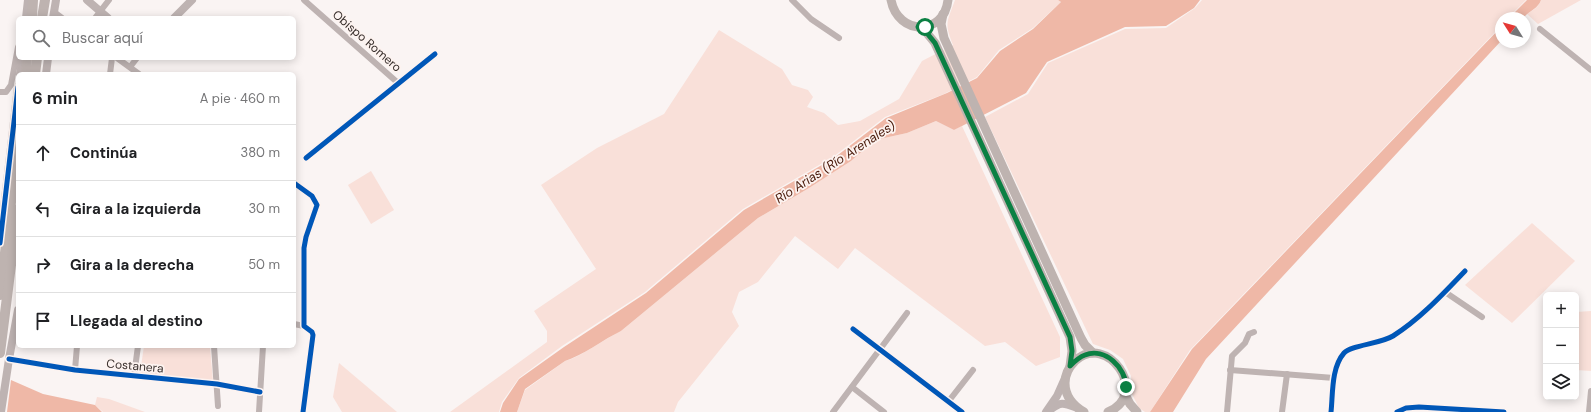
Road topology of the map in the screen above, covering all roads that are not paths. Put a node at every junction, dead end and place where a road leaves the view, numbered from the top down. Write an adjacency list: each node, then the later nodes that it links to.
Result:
1 (28, 0): 15 (street); 16 (street)
2 (33, 0): 17 (highway)
3 (45, 0): 18 (highway)
4 (56, 0): 13 (street)
5 (87, 0): 14 (street)
6 (109, 0): 14 (street)
7 (192, 0): 19 (street)
8 (304, 0): 40 (street, Obispo Romero)
9 (792, 0): 22 (street)
10 (891, 0): 20 (main road)
11 (948, 0): 12 (main road)
12 (943, 14): 20 (main road); 64 (main road)
13 (53, 15)
14 (98, 15)
15 (24, 16)
16 (26, 16)
17 (32, 16)
18 (42, 16)
19 (176, 16)
20 (918, 27): 66 (main road)
21 (1540, 29): 33 (street)
22 (839, 38)
23 (435, 54): 40 (street)
24 (16, 58): 41 (street)
25 (22, 60): 34 (street)
26 (27, 60): 35 (highway)
27 (37, 60): 36 (highway)
28 (48, 60): 37 (street)
29 (112, 60): 38 (street)
30 (120, 60): 32 (street)
31 (135, 60): 32 (street)
32 (130, 67): 39 (street)
33 (1591, 70)
34 (20, 72)
35 (26, 72)
36 (35, 72)
37 (46, 72)
38 (110, 72)
39 (137, 72)
40 (398, 83): 43 (street)
41 (0, 92)
42 (16, 104): 47 (street)
43 (306, 158)
44 (16, 160): 50 (highway)
45 (296, 184): 55 (street)
46 (16, 225): 63 (highway)
47 (0, 243)
48 (1465, 271): 49 (street)
49 (1445, 292): 52 (street); 73 (street)
50 (0, 295)
51 (907, 313): 62 (street)
52 (1482, 317)
53 (16, 321): 65 (street)
54 (296, 324): 55 (street)
55 (304, 326): 87 (street)
56 (853, 329): 62 (street)
57 (1254, 332): 69 (street)
58 (78, 348): 67 (street)
59 (138, 348): 71 (street)
60 (214, 348): 74 (street)
61 (263, 348): 77 (street)
62 (880, 350): 75 (street); 79 (street)
63 (0, 353)
64 (1093, 353): 66 (main road); 78 (main road)
65 (9, 359): 67 (street, Costanera); 85 (street)
66 (1070, 366): 72 (main road)
67 (75, 370): 71 (street, Costanera)
68 (973, 370): 79 (street)
69 (1230, 370): 70 (street); 94 (street)
70 (1287, 374): 73 (street); 95 (street)
71 (134, 376): 74 (street, Costanera)
72 (1065, 378): 81 (main road); 91 (street)
73 (1334, 378): 96 (street)
74 (217, 384): 77 (street, Costanera); 80 (street)
75 (852, 387): 88 (street); 89 (street)
76 (1591, 391): 99 (street)
77 (260, 392): 86 (street)
78 (1124, 393): 92 (main road); 93 (main road)
79 (948, 402): 90 (street)
80 (218, 406)
81 (1081, 410): 91 (street)
82 (1417, 410): 83 (street); 97 (street)
83 (1437, 410): 84 (street)
84 (1489, 411): 98 (street)
85 (1, 412)
86 (259, 412)
87 (303, 412)
88 (833, 412)
89 (884, 412)
90 (962, 412)
91 (1047, 412)
92 (1110, 412)
93 (1137, 412)
94 (1227, 412)
95 (1282, 412)
96 (1331, 412)
97 (1397, 412)
98 (1504, 412)
99 (1589, 412)

